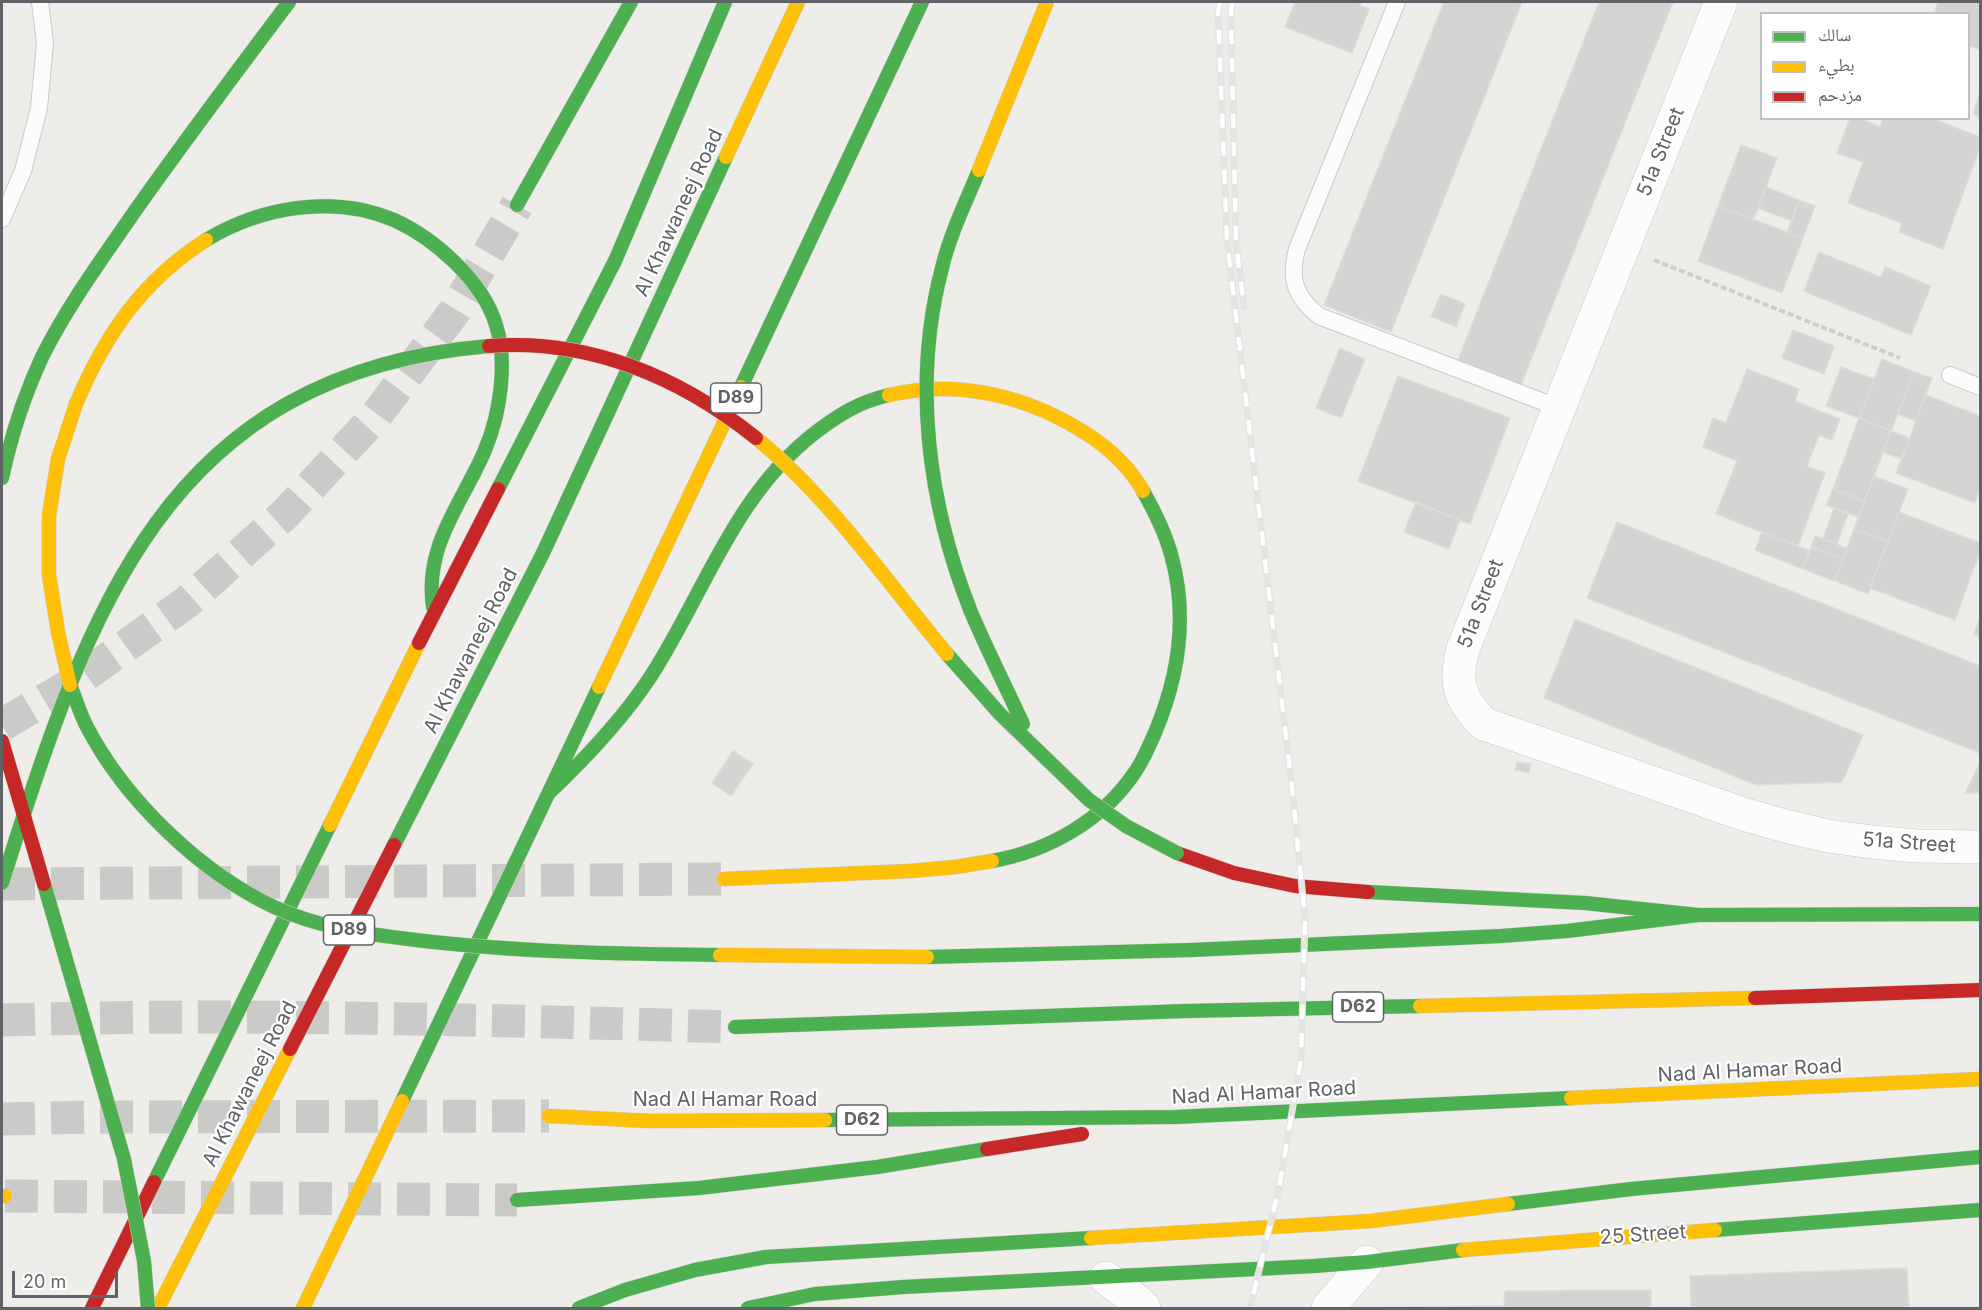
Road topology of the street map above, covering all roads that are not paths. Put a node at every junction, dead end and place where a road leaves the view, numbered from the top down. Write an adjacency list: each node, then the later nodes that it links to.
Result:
1 (40, 2): 11 (lane)
2 (289, 2): 15 (main road)
3 (632, 2): 10 (main road)
4 (725, 2): 16 (main road)
5 (798, 2): 37 (main road, Al Khawaneej Road / D89)
6 (922, 2): 19 (main road, D89)
7 (1047, 2): 18 (main road, bridge)
8 (1397, 2): 14 (lane)
9 (1721, 2): 14 (street, 51a Street)
10 (516, 205)
11 (2, 219)
12 (1950, 375): 13 (lane)
13 (1980, 387)
14 (1559, 408): 20 (street, 51a Street)
15 (2, 478)
16 (434, 613): 24 (main road, bridge); 35 (main road)
17 (2, 741): 36 (main road, bridge)
18 (1035, 747): 22 (main road, bridge); 24 (main road, bridge)
19 (549, 793): 21 (main road); 38 (main road, D89)
20 (1980, 847)
21 (724, 879)
22 (2, 883)
23 (1980, 914): 24 (main road)
24 (1698, 915)
25 (1980, 990): 26 (main road, D62)
26 (735, 1027)
27 (1980, 1079): 29 (main road, Nad Al Hamar Road / D62)
28 (549, 1116): 29 (main road, Nad Al Hamar Road / D62)
29 (1175, 1117): 31 (main road)
30 (1980, 1157): 39 (main road)
31 (517, 1200)
32 (1980, 1210): 33 (main road, 25 Street)
33 (1367, 1262): 34 (main road, 25 Street); 42 (street)
34 (1106, 1278): 40 (main road, 25 Street); 41 (street)
35 (92, 1308)
36 (148, 1308)
37 (158, 1308)
38 (303, 1308)
39 (579, 1308)
40 (748, 1308)
41 (1144, 1308)
42 (1328, 1308)

